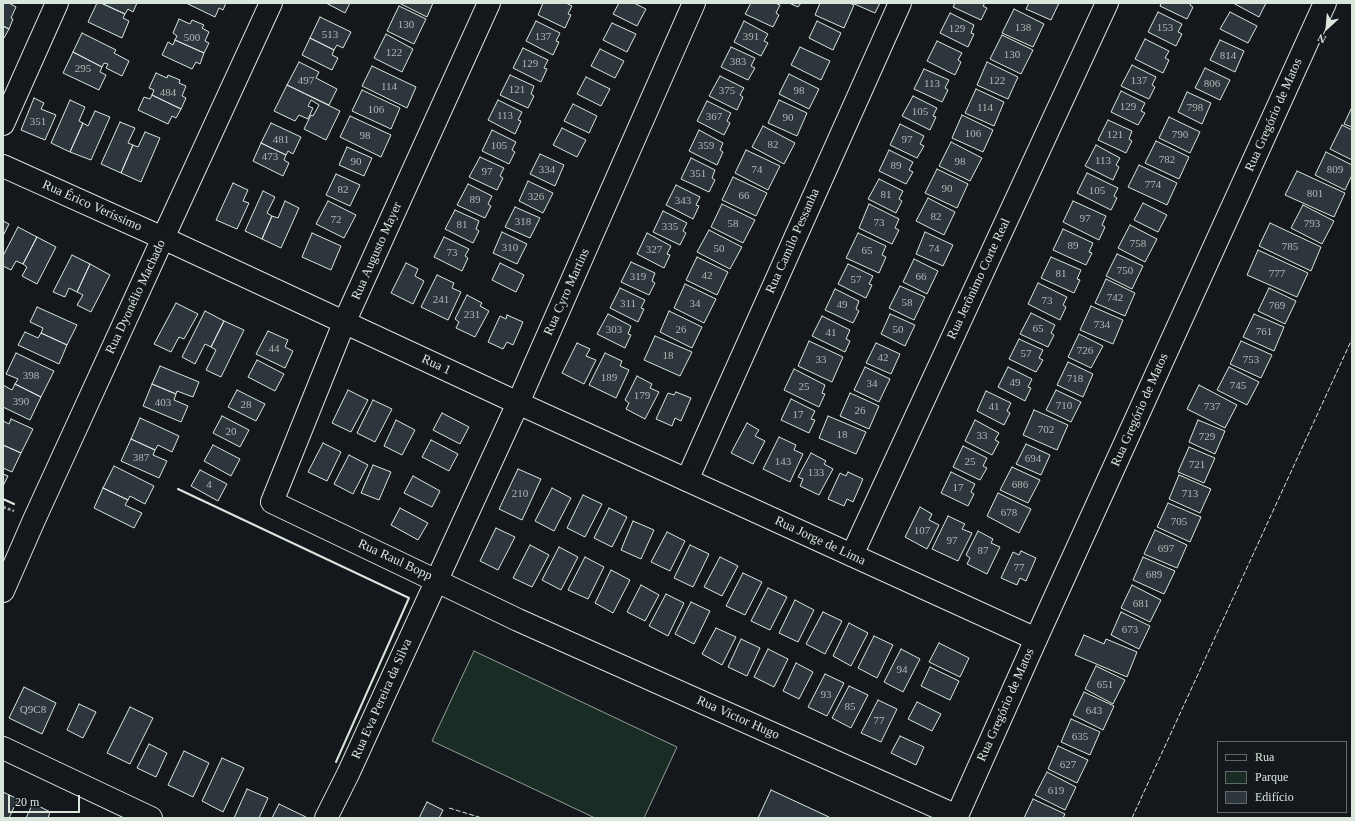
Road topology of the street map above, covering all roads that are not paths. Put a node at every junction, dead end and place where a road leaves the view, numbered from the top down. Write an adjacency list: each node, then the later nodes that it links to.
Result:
1 (57, 3): 8 (street)
2 (271, 3): 10 (street, Rua Dyonélio Machado)
3 (489, 3): 12 (street, Rua Augusto Mayer)
4 (694, 3): 13 (street, Rua Cyro Martins)
5 (900, 3): 15 (street, Rua Camilo Pessanha)
6 (1107, 3): 17 (street, Rua Jerônimo Corte Real)
7 (1326, 3): 21 (street, Rua Gregório de Matos)
8 (3, 124)
9 (3, 166): 10 (street, Rua Érico Veríssimo)
10 (163, 238): 11 (street, Rua Érico Veríssimo); 19 (street, Rua Dyonélio Machado)
11 (267, 287): 12 (street, Rua 1)
12 (344, 322): 13 (street, Rua 1); 16 (street, Rua Augusto Mayer)
13 (518, 403): 14 (street, Rua 1); 18 (street, Rua Cyro Martins)
14 (605, 442): 15 (street, Rua Jorge de Lima)
15 (687, 480): 17 (street, Rua Jorge de Lima)
16 (272, 502): 18 (street, Rua Raul Bopp)
17 (852, 555): 21 (street, Rua Jorge de Lima)
18 (436, 580): 20 (street, Rua Raul Bopp); 26 (street, Rua Eva Pereira da Silva)
19 (3, 591)
20 (518, 620): 24 (street, Rua Victor Hugo)
21 (1036, 639): 24 (street, Rua Gregório de Matos)
22 (3, 748): 23 (street)
23 (124, 812): 25 (street)
24 (956, 817)
25 (151, 818)
26 (326, 818)

